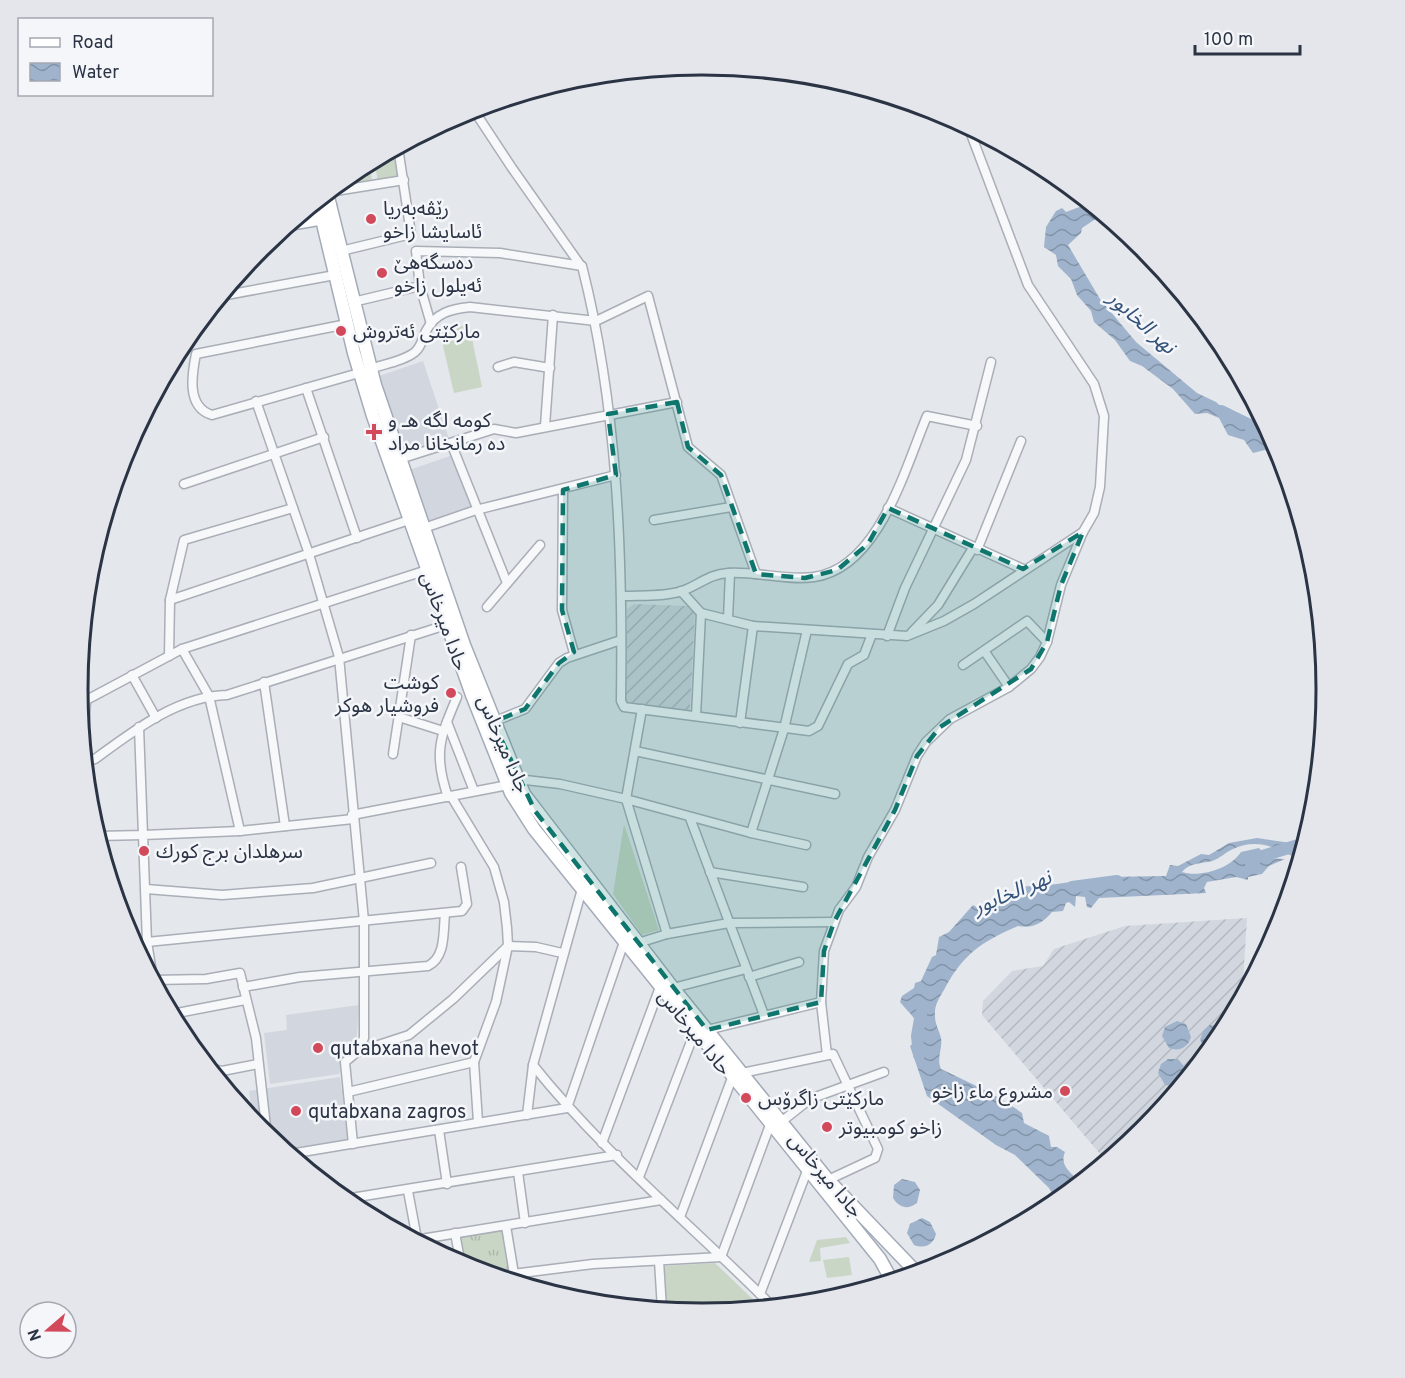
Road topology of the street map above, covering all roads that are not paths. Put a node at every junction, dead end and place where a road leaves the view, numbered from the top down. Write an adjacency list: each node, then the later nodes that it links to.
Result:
1 (479, 118): 9 (street)
2 (972, 137): 44 (street)
3 (399, 155): 4 (street)
4 (404, 180): 5 (street); 8 (street)
5 (327, 204)
6 (324, 206): 8 (main road, جادا ميرخاس)
7 (323, 207): 10 (main road, حادا ميرخاس)
8 (341, 251): 13 (main road, جادا ميرخاس)
9 (582, 266): 11 (street); 15 (street)
10 (335, 275): 12 (street); 16 (main road, حادا ميرخاس)
11 (420, 286): 13 (street); 17 (street)
12 (233, 294)
13 (353, 302): 21 (main road, جادا ميرخاس)
14 (553, 315): 15 (street); 17 (street); 20 (street)
15 (596, 321): 24 (street); 25 (street)
16 (347, 324): 21 (main road, حادا ميرخاس); 23 (street)
17 (432, 324): 21 (street)
18 (991, 362): 27 (street)
19 (498, 367): 20 (street)
20 (550, 368): 26 (street)
21 (365, 371): 22 (street); 32 (main road, جادا ميرخاس); 40 (main road, حادا ميرخاس)
22 (306, 388): 23 (street); 28 (street)
23 (256, 401): 31 (street)
24 (677, 402): 25 (street); 36 (street)
25 (608, 414): 26 (street); 33 (street)
26 (545, 426): 30 (street)
27 (977, 426): 38 (street); 43 (street)
28 (324, 437): 31 (street); 45 (street)
29 (1021, 441): 47 (street)
30 (451, 443): 32 (street); 39 (street)
31 (274, 454): 34 (street); 37 (street)
32 (400, 459): 42 (main road, جادا ميرخاس)
33 (616, 475): 35 (street); 55 (street)
34 (184, 484)
35 (563, 490): 39 (street); 72 (street)
36 (730, 507): 41 (street); 52 (street)
37 (292, 508): 48 (street); 56 (street)
38 (888, 508): 43 (street); 52 (street)
39 (476, 510): 42 (street); 53 (street)
40 (409, 520): 45 (street); 50 (main road, حادا ميرخاس)
41 (654, 520)
42 (424, 528): 87 (main road, جادا ميرخاس)
43 (935, 529): 47 (street); 66 (street)
44 (1083, 532): 49 (street); 69 (street)
45 (357, 538): 48 (street)
46 (540, 545): 53 (street)
47 (975, 549): 49 (street); 67 (street)
48 (309, 554): 56 (street); 57 (street)
49 (1023, 569): 67 (street)
50 (427, 570): 57 (street); 61 (main road, حادا ميرخاس)
51 (730, 573): 52 (street); 54 (street); 60 (street)
52 (756, 574)
53 (507, 583): 58 (street)
54 (681, 591): 55 (street); 59 (street)
55 (622, 596): 68 (street)
56 (170, 600): 73 (street)
57 (324, 604): 70 (street); 74 (street)
58 (487, 608)
59 (701, 613): 60 (street); 83 (street)
60 (728, 619): 62 (street)
61 (446, 625): 65 (street); 95 (main road, حادا ميرخاس)
62 (753, 626): 63 (street); 88 (street)
63 (807, 630): 64 (street); 90 (street)
64 (872, 634): 66 (street); 90 (street)
65 (411, 635): 74 (street); 84 (street)
66 (887, 636): 67 (street)
67 (907, 636)
68 (621, 640): 72 (street); 82 (street)
69 (1047, 642): 71 (street); 78 (street)
70 (182, 649): 73 (street); 79 (street)
71 (985, 652): 75 (street); 78 (street)
72 (574, 653): 87 (street)
73 (169, 656): 76 (street)
74 (339, 657): 77 (street); 101 (street)
75 (963, 665)
76 (132, 675): 81 (street); 85 (street)
77 (264, 682): 79 (street); 103 (street)
78 (1009, 687): 118 (street)
79 (209, 696): 85 (street); 104 (street)
80 (457, 697): 86 (street)
81 (88, 699)
82 (642, 709): 83 (street); 92 (street)
83 (696, 716): 88 (street)
84 (399, 717): 91 (street); 93 (street)
85 (156, 718): 89 (street)
86 (447, 722): 91 (street); 97 (street)
87 (494, 722): 95 (main road, جادا ميرخاس)
88 (740, 723): 90 (street)
89 (139, 727): 94 (street); 106 (street)
90 (784, 729): 96 (street)
91 (443, 730): 99 (street)
92 (635, 751): 96 (street); 100 (street)
93 (393, 754)
94 (93, 760)
95 (512, 782): 97 (street); 100 (street); 115 (main road, حادا ميرخاس); 123 (main road, جادا ميرخاس)
96 (769, 782): 98 (street); 105 (street)
97 (474, 791): 99 (street)
98 (835, 794)
99 (449, 796): 101 (street); 124 (street)
100 (626, 799): 102 (street); 120 (street)
101 (353, 817): 103 (street); 112 (street)
102 (690, 818): 105 (street); 111 (street)
103 (285, 826): 104 (street)
104 (240, 831): 106 (street)
105 (751, 833): 108 (street)
106 (143, 835): 107 (street); 114 (street)
107 (106, 836)
108 (806, 845)
109 (431, 863): 112 (street)
110 (461, 867): 116 (street)
111 (710, 872): 113 (street); 119 (street)
112 (360, 879): 114 (street); 117 (street)
113 (802, 887)
114 (146, 890): 121 (street)
115 (582, 890): 122 (main road, حادا ميرخاس); 125 (street)
116 (445, 914): 117 (street); 128 (street)
117 (363, 921): 121 (street); 128 (street)
118 (834, 922): 119 (street); 135 (street)
119 (729, 923): 120 (street); 129 (street)
120 (667, 934): 123 (street)
121 (147, 942): 126 (street)
122 (624, 942): 132 (main road, حادا ميرخاس); 149 (street)
123 (638, 943): 133 (main road, جادا ميرخاس)
124 (508, 946): 125 (street); 139 (street); 141 (street)
125 (562, 952): 143 (street)
126 (149, 954)
127 (799, 962): 129 (street)
128 (363, 972): 131 (street); 139 (street)
129 (747, 973): 133 (street); 137 (street)
130 (159, 975): 131 (street)
131 (243, 987): 134 (street)
132 (660, 987): 138 (main road, حادا ميرخاس); 155 (street)
133 (673, 988): 138 (main road, جادا ميرخاس)
134 (245, 1000): 136 (street); 142 (street)
135 (822, 1002): 137 (street); 140 (street)
136 (181, 1012)
137 (764, 1015): 138 (street)
138 (701, 1030): 146 (main road, حادا ميرخاس); 161 (street)
139 (357, 1052): 148 (street)
140 (827, 1055): 146 (street); 147 (street)
141 (474, 1062): 148 (street); 152 (street)
142 (258, 1064): 144 (street); 151 (street)
143 (533, 1065): 149 (street); 150 (street)
144 (222, 1071)
145 (884, 1072): 147 (street)
146 (737, 1076): 153 (main road, حادا ميرخاس); 167 (street)
147 (847, 1085): 153 (street); 163 (street)
148 (348, 1092): 156 (street)
149 (567, 1107): 150 (street); 155 (street)
150 (527, 1115): 152 (street)
151 (265, 1120)
152 (478, 1122): 154 (street)
153 (776, 1124): 159 (main road, حادا ميرخاس); 163 (main road, جادا ميرخاس); 174 (street)
154 (439, 1130): 156 (street); 162 (street)
155 (602, 1143): 158 (street)
156 (353, 1144): 157 (street)
157 (300, 1152)
158 (616, 1155): 160 (street); 161 (street)
159 (807, 1171): 163 (main road, حادا ميرخاس); 180 (street)
160 (518, 1172): 162 (street); 168 (street)
161 (639, 1177): 166 (street)
162 (447, 1184): 164 (street)
163 (824, 1184): 176 (main road, جادا ميرخاس); 179 (main road)
164 (408, 1191): 165 (street); 170 (street)
165 (358, 1197)
166 (662, 1200): 167 (street); 168 (street)
167 (680, 1217): 174 (street)
168 (525, 1223): 169 (street)
169 (506, 1226): 171 (street); 177 (street)
170 (415, 1231)
171 (455, 1233): 172 (street); 173 (street)
172 (427, 1238)
173 (459, 1252)
174 (721, 1257): 175 (street); 180 (street)
175 (659, 1261): 178 (street); 182 (street)
176 (910, 1266)
177 (514, 1273)
178 (517, 1274)
179 (888, 1274)
180 (760, 1294): 181 (street)
181 (766, 1300)
182 (662, 1302)

